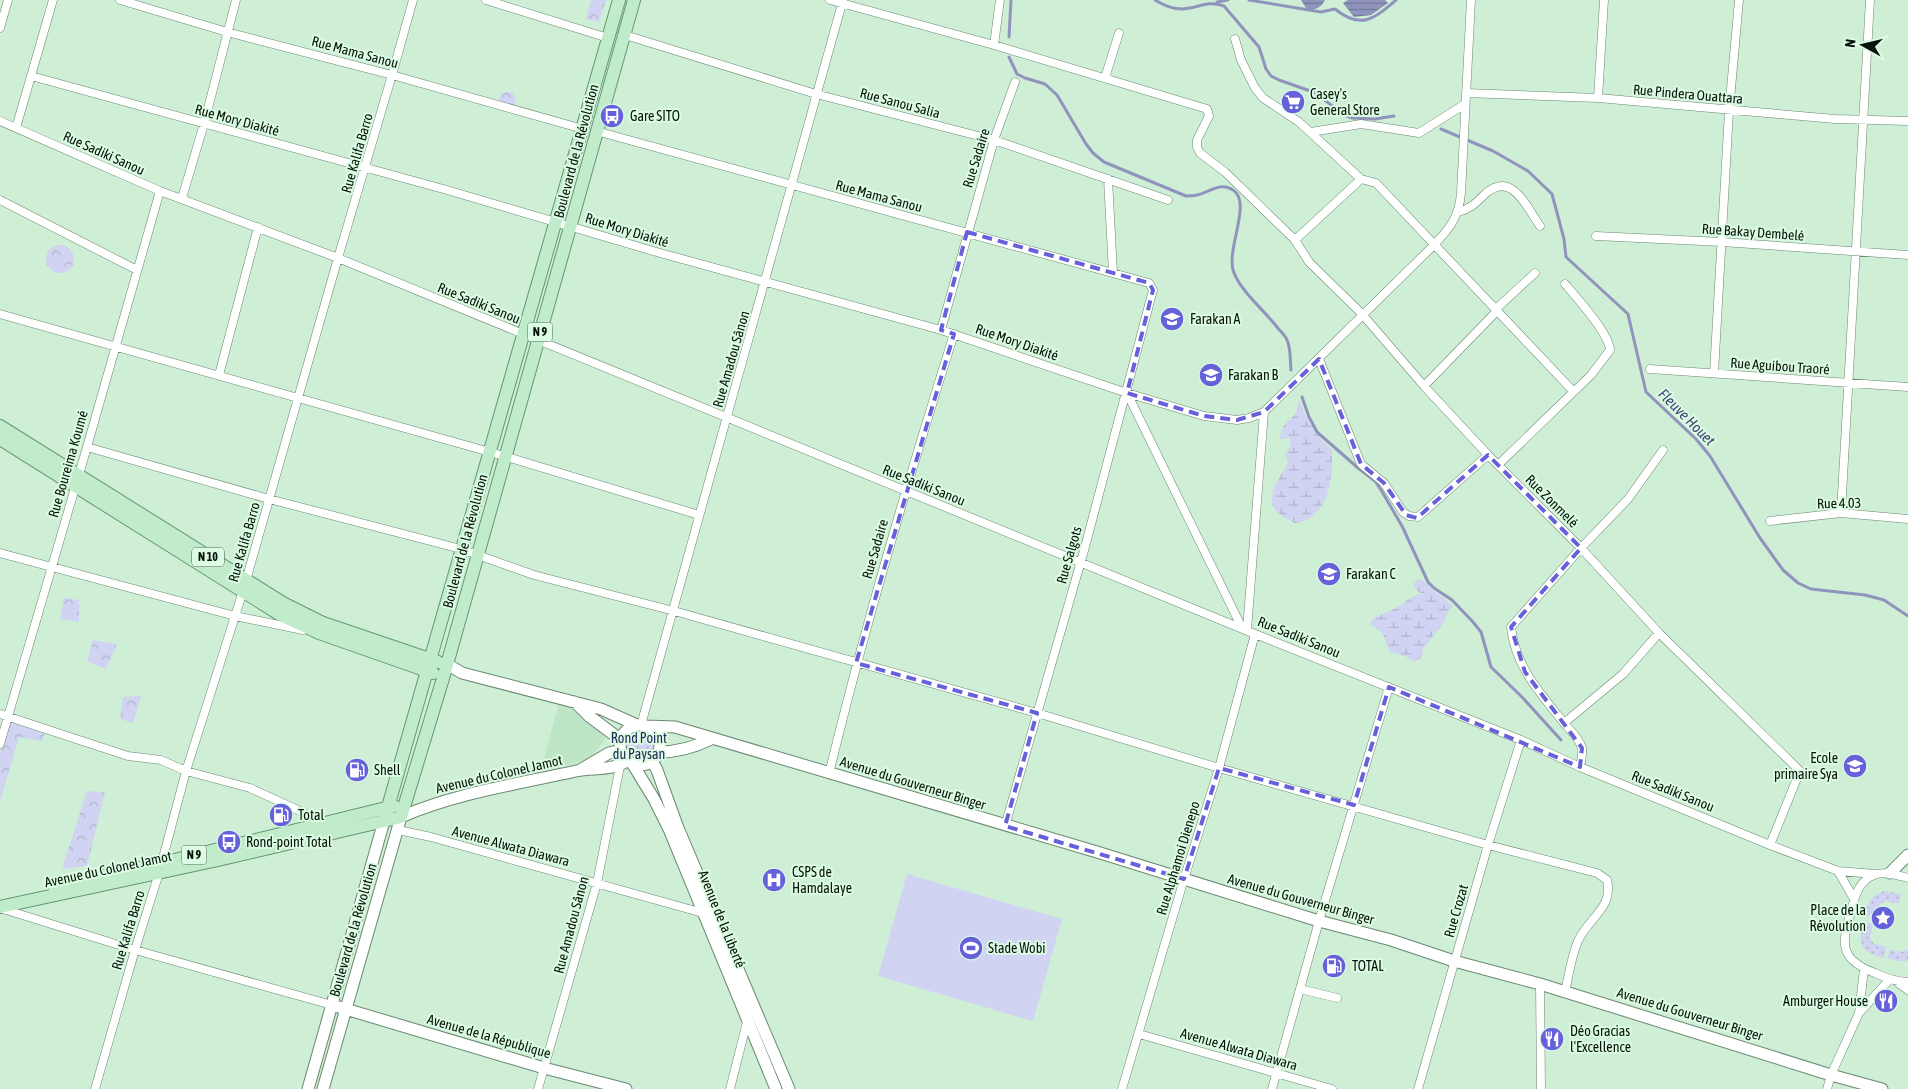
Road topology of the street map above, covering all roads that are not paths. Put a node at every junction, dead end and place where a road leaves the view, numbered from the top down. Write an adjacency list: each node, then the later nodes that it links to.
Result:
1 (8, 0): 16 (street)
2 (53, 0): 24 (street)
3 (120, 0): 17 (street, Rue Mama Sanou)
4 (236, 0): 17 (street)
5 (413, 0): 23 (street, Rue Kalifa Barro)
6 (489, 0): 20 (street)
7 (619, 0): 20 (main road, Boulevard de la Révolution / N 9)
8 (634, 0): 19 (main road, Boulevard de la Révolution / N 9)
9 (830, 0): 15 (street)
10 (1000, 0): 22 (street)
11 (1470, 0): 28 (street)
12 (1604, 0): 29 (street)
13 (1738, 0): 31 (street)
14 (1870, 0): 32 (street)
15 (843, 2): 22 (street); 27 (street, Rue Amadou Sânon)
16 (0, 28)
17 (227, 32): 23 (street, Rue Mama Sanou); 35 (street)
18 (1119, 33): 25 (street)
19 (624, 34): 27 (street, Rue Sanou Salia); 37 (main road, Boulevard de la Révolution / N 9)
20 (608, 38): 37 (main road, Boulevard de la Révolution / N 9)
21 (1235, 39): 38 (street)
22 (994, 45): 25 (street)
23 (392, 75): 37 (street, Rue Mama Sanou); 40 (street, Rue Kalifa Barro)
24 (31, 76): 35 (street, Rue Mory Diakité); 36 (street)
25 (1105, 78): 55 (street, Rue Zonmelé)
26 (1015, 82): 39 (street, Rue Sadaire)
27 (816, 94): 39 (street, Rue Sanou Salia); 43 (street, Rue Amadou Sânon)
28 (1466, 94): 29 (street, Rue Pindera Ouattara); 30 (street)
29 (1598, 98): 31 (street, Rue Pindera Ouattara)
30 (1465, 104): 38 (street); 48 (street)
31 (1729, 111): 32 (street, Rue Pindera Ouattara); 56 (street)
32 (1864, 120): 34 (street, Rue Pindera Ouattara); 58 (street)
33 (0, 121): 36 (street, Rue Sadiki Sanou)
34 (1908, 121)
35 (204, 124): 40 (street, Rue Mory Diakité); 45 (street)
36 (16, 128): 44 (street, Rue Sadiki Sanou)
37 (590, 130): 43 (street, Rue Mama Sanou); 49 (main road, Boulevard de la Révolution / N 9); 51 (main road, Boulevard de la Révolution / N 9)
38 (1311, 132): 42 (street)
39 (994, 140): 41 (street, Rue Sanou Salia); 53 (street, Rue Sadaire)
40 (366, 167): 49 (street, Rue Mory Diakité); 60 (street, Rue Kalifa Barro)
41 (1108, 179): 47 (street, Rue Sanou Salia); 62 (street)
42 (1361, 179): 55 (street); 57 (street)
43 (790, 186): 53 (street, Rue Mama Sanou); 64 (street, Rue Amadou Sânon)
44 (160, 191): 45 (street, Rue Sadiki Sanou); 61 (street, Rue Boureima Koumé)
45 (182, 198): 50 (street, Rue Sadiki Sanou)
46 (0, 200): 61 (street)
47 (1168, 200)
48 (1458, 212): 52 (street); 57 (street)
49 (557, 222): 51 (street, Rue Mory Diakité); 72 (main road, Boulevard de la Révolution / N 9)
50 (258, 226): 60 (street, Rue Sadiki Sanou); 78 (street)
51 (571, 226): 64 (street, Rue Mory Diakité); 73 (main road, Boulevard de la Révolution / N 9)
52 (1540, 226)
53 (967, 232): 62 (street, Rue Mama Sanou); 70 (street, Rue Sadaire)
54 (1596, 236): 56 (street, Rue Bakay Dembelé)
55 (1295, 240): 69 (street, Rue Zonmelé)
56 (1722, 242): 58 (street, Rue Bakay Dembelé); 77 (street)
57 (1434, 245): 67 (street); 69 (street)
58 (1856, 252): 59 (street, Rue Bakay Dembelé); 79 (street)
59 (1908, 254)
60 (338, 258): 72 (street, Rue Sadiki Sanou); 84 (street, Rue Kalifa Barro)
61 (138, 270): 74 (street, Rue Boureima Koumé)
62 (1113, 273): 66 (street, Rue Mama Sanou)
63 (1535, 273): 67 (street)
64 (765, 283): 70 (street, Rue Mory Diakité); 86 (street, Rue Amadou Sânon)
65 (1566, 284): 82 (street)
66 (1153, 290): 83 (street, Rue Salgots)
67 (1496, 310): 80 (street); 82 (street)
68 (0, 314): 74 (street)
69 (1362, 314): 75 (street); 80 (street, Rue Zonmelé)
70 (941, 330): 71 (street, Rue Mory Diakité)
71 (954, 334): 83 (street, Rue Mory Diakité); 96 (street, Rue Sadaire)
72 (524, 335): 73 (street, Rue Sadiki Sanou); 91 (main road, Boulevard de la Révolution / N 9)
73 (538, 340): 86 (street, Rue Sadiki Sanou); 93 (main road, Boulevard de la Révolution / N 9)
74 (114, 348): 78 (street); 89 (street, Rue Boureima Koumé)
75 (1319, 359): 85 (street); 92 (street)
76 (1650, 369): 77 (street, Rue Aguibou Traoré)
77 (1714, 373): 79 (street, Rue Aguibou Traoré)
78 (219, 375): 84 (street)
79 (1847, 384): 81 (street, Rue Aguibou Traoré); 98 (street)
80 (1424, 386): 92 (street, Rue Zonmelé)
81 (1908, 387)
82 (1573, 391): 94 (street)
83 (1127, 393): 85 (street, Rue Mory Diakité); 106 (street, Rue Salgots); 111 (street)
84 (298, 397): 91 (street); 97 (street, Rue Kalifa Barro)
85 (1264, 412): 111 (street, Rue Alphamoi Dienepo)
86 (727, 419): 96 (street, Rue Sadiki Sanou); 99 (street, Rue Amadou Sânon)
87 (0, 426): 95 (main road, N 10)
88 (0, 439): 95 (main road, N 10)
89 (88, 447): 95 (street, Rue Boureima Koumé); 97 (street)
90 (1663, 450): 102 (street)
91 (489, 451): 93 (street); 103 (main road, Boulevard de la Révolution / N 9)
92 (1488, 455): 94 (street, Rue Zonmelé)
93 (504, 456): 99 (street); 105 (main road, Boulevard de la Révolution / N 9)
94 (1498, 464): 102 (street, Rue Zonmelé)
95 (77, 480): 107 (street, Rue Boureima Koumé); 108 (main road, N 10)
96 (905, 490): 106 (street, Rue Sadiki Sanou); 114 (street, Rue Sadaire)
97 (269, 499): 103 (street); 108 (street, Rue Kalifa Barro)
98 (1841, 513): 100 (street, Rue 4.03); 101 (street, Rue 4.03)
99 (699, 515): 109 (street, Rue Amadou Sânon)
100 (1908, 519)
101 (1770, 521)
102 (1581, 548): 113 (street, Rue Zonmelé); 121 (street)
103 (461, 549): 105 (street); 115 (main road, Boulevard de la Révolution / N 9)
104 (0, 553): 107 (street)
105 (478, 554): 109 (street); 116 (main road, Boulevard de la Révolution / N 9)
106 (1080, 562): 111 (street, Rue Sadiki Sanou); 119 (street, Rue Salgots)
107 (51, 567): 110 (street); 120 (street, Rue Boureima Koumé)
108 (244, 586): 110 (street, Rue Kalifa Barro); 112 (main road, N 10); 115 (main road, N 10)
109 (674, 611): 114 (street); 122 (street, Rue Amadou Sânon)
110 (235, 616): 112 (street); 133 (street, Rue Kalifa Barro)
111 (1248, 631): 117 (street, Rue Sadiki Sanou); 131 (street, Rue Alphamoi Dienepo)
112 (319, 633): 115 (main road, N 10)
113 (1659, 633): 121 (street); 144 (street, Rue Zonmelé)
114 (856, 663): 119 (street); 134 (street, Rue Sadaire)
115 (428, 666): 116 (main road, N 10); 138 (main road, Boulevard de la Révolution / N 9)
116 (445, 670): 118 (main road, Avenue du Gouverneur Binger / N 10); 135 (main road, Boulevard de la Révolution / N 9)
117 (1389, 687): 124 (street, Rue Sadiki Sanou); 136 (street)
118 (574, 701): 122 (main road, Avenue du Gouverneur Binger / N 10); 126 (main road, Avenue du Gouverneur Binger / N 10)
119 (1037, 713): 131 (street); 141 (street, Rue Salgots)
120 (4, 715): 125 (street, Rue Boureima Koumé); 133 (street)
121 (1564, 723): 130 (street)
122 (641, 725): 123 (main road, Avenue du Gouverneur Binger / N 10); 126 (main road); 127 (main road)
123 (712, 738): 127 (main road); 134 (main road, Avenue du Gouverneur Binger / N 10)
124 (1521, 740): 130 (street, Rue Sadiki Sanou); 143 (street, Rue Crozat)
125 (0, 744)
126 (621, 745): 129 (main road, N 10); 132 (main road, Avenue du Colonel Jamot)
127 (659, 752): 128 (main road)
128 (652, 761): 129 (main road); 183 (main road, Avenue de la Liberté)
129 (627, 763): 132 (main road, Avenue du Colonel Jamot); 152 (street, Rue Amadou Sânon); 156 (main road, Avenue de la Liberté)
130 (1580, 767): 144 (street, Rue Sadiki Sanou)
131 (1219, 768): 136 (street); 151 (street, Rue Alphamoi Dienepo)
132 (580, 770): 137 (main road, Avenue du Colonel Jamot)
133 (186, 771): 142 (street); 146 (street, Rue Kalifa Barro)
134 (829, 774): 141 (main road, Avenue du Gouverneur Binger / N 10)
135 (405, 803): 137 (main road, Avenue du Colonel Jamot); 138 (main road, Avenue du Colonel Jamot); 140 (main road, Boulevard de la Révolution / N 9)
136 (1354, 805): 143 (street); 157 (street)
137 (425, 807): 140 (main road, Avenue du Colonel Jamot)
138 (388, 808): 139 (main road, Boulevard de la Révolution); 142 (main road, Avenue du Colonel Jamot / N 9)
139 (384, 821): 140 (main road, Avenue du Colonel Jamot / N 9); 142 (main road, Avenue du Colonel Jamot / N 9); 168 (main road, Boulevard de la Révolution)
140 (400, 824): 152 (street, Avenue Alwata Diawara); 169 (main road, Boulevard de la Révolution)
141 (1005, 826): 151 (main road, Avenue du Gouverneur Binger / N 10)
142 (331, 828): 146 (main road, Avenue du Colonel Jamot / N 9)
143 (1488, 844): 159 (street, Rue Crozat); 166 (street)
144 (1770, 845): 147 (street, Rue Sadiki Sanou)
145 (1908, 855): 148 (main road)
146 (160, 868): 153 (main road, Avenue du Colonel Jamot / N 9); 155 (main road, Avenue du Colonel Jamot / N 9); 158 (street, Rue Kalifa Barro)
147 (1838, 871): 149 (street, Rue Sadiki Sanou); 154 (street)
148 (1890, 873): 149 (street); 150 (street)
149 (1875, 874): 154 (street)
150 (1908, 878)
151 (1184, 879): 157 (main road, Avenue du Gouverneur Binger / N 10); 172 (street, Rue Alphamoi Dienepo)
152 (597, 883): 156 (street, Avenue Alwata Diawara); 173 (street, Rue Amadou Sânon)
153 (0, 898)
154 (1854, 898): 160 (street)
155 (0, 908): 158 (street)
156 (703, 913): 171 (main road, Avenue de la Liberté)
157 (1319, 921): 159 (main road, Avenue du Gouverneur Binger / N 10); 164 (street)
158 (135, 950): 168 (street); 176 (street, Rue Kalifa Barro)
159 (1454, 961): 163 (main road, Avenue du Gouverneur Binger / N 10); 187 (street, Rue Crozat)
160 (1864, 969): 161 (street); 170 (street)
161 (1894, 980): 162 (street); 165 (street); 170 (street)
162 (1908, 982)
163 (1540, 984): 166 (main road, Avenue du Gouverneur Binger / N 10); 188 (street)
164 (1300, 989): 167 (street); 174 (street)
165 (1908, 990)
166 (1565, 992): 175 (main road, Avenue du Gouverneur Binger / N 10)
167 (1337, 998)
168 (332, 1005): 169 (main road, Avenue de la République); 177 (main road, Boulevard de la Révolution)
169 (345, 1010): 173 (main road, Avenue de la République); 178 (main road, Boulevard de la Révolution)
170 (1859, 1013): 175 (street)
171 (748, 1022): 181 (street); 182 (main road, Avenue de la Liberté)
172 (1139, 1034): 174 (street, Avenue Alwata Diawara); 184 (street, Rue Alphamoi Dienepo)
173 (544, 1068): 179 (street, Rue Amadou Sânon); 180 (main road, Avenue de la République)
174 (1277, 1072): 185 (street); 186 (street, Avenue Alwata Diawara)
175 (1831, 1075): 189 (street); 190 (main road, Avenue du Gouverneur Binger / N 10)
176 (95, 1089)
177 (308, 1089)
178 (323, 1089)
179 (538, 1089)
180 (626, 1089)
181 (730, 1089)
182 (776, 1089)
183 (789, 1089)
184 (1122, 1089)
185 (1272, 1089)
186 (1332, 1089)
187 (1418, 1089)
188 (1541, 1089)
189 (1827, 1089)
190 (1882, 1089)

